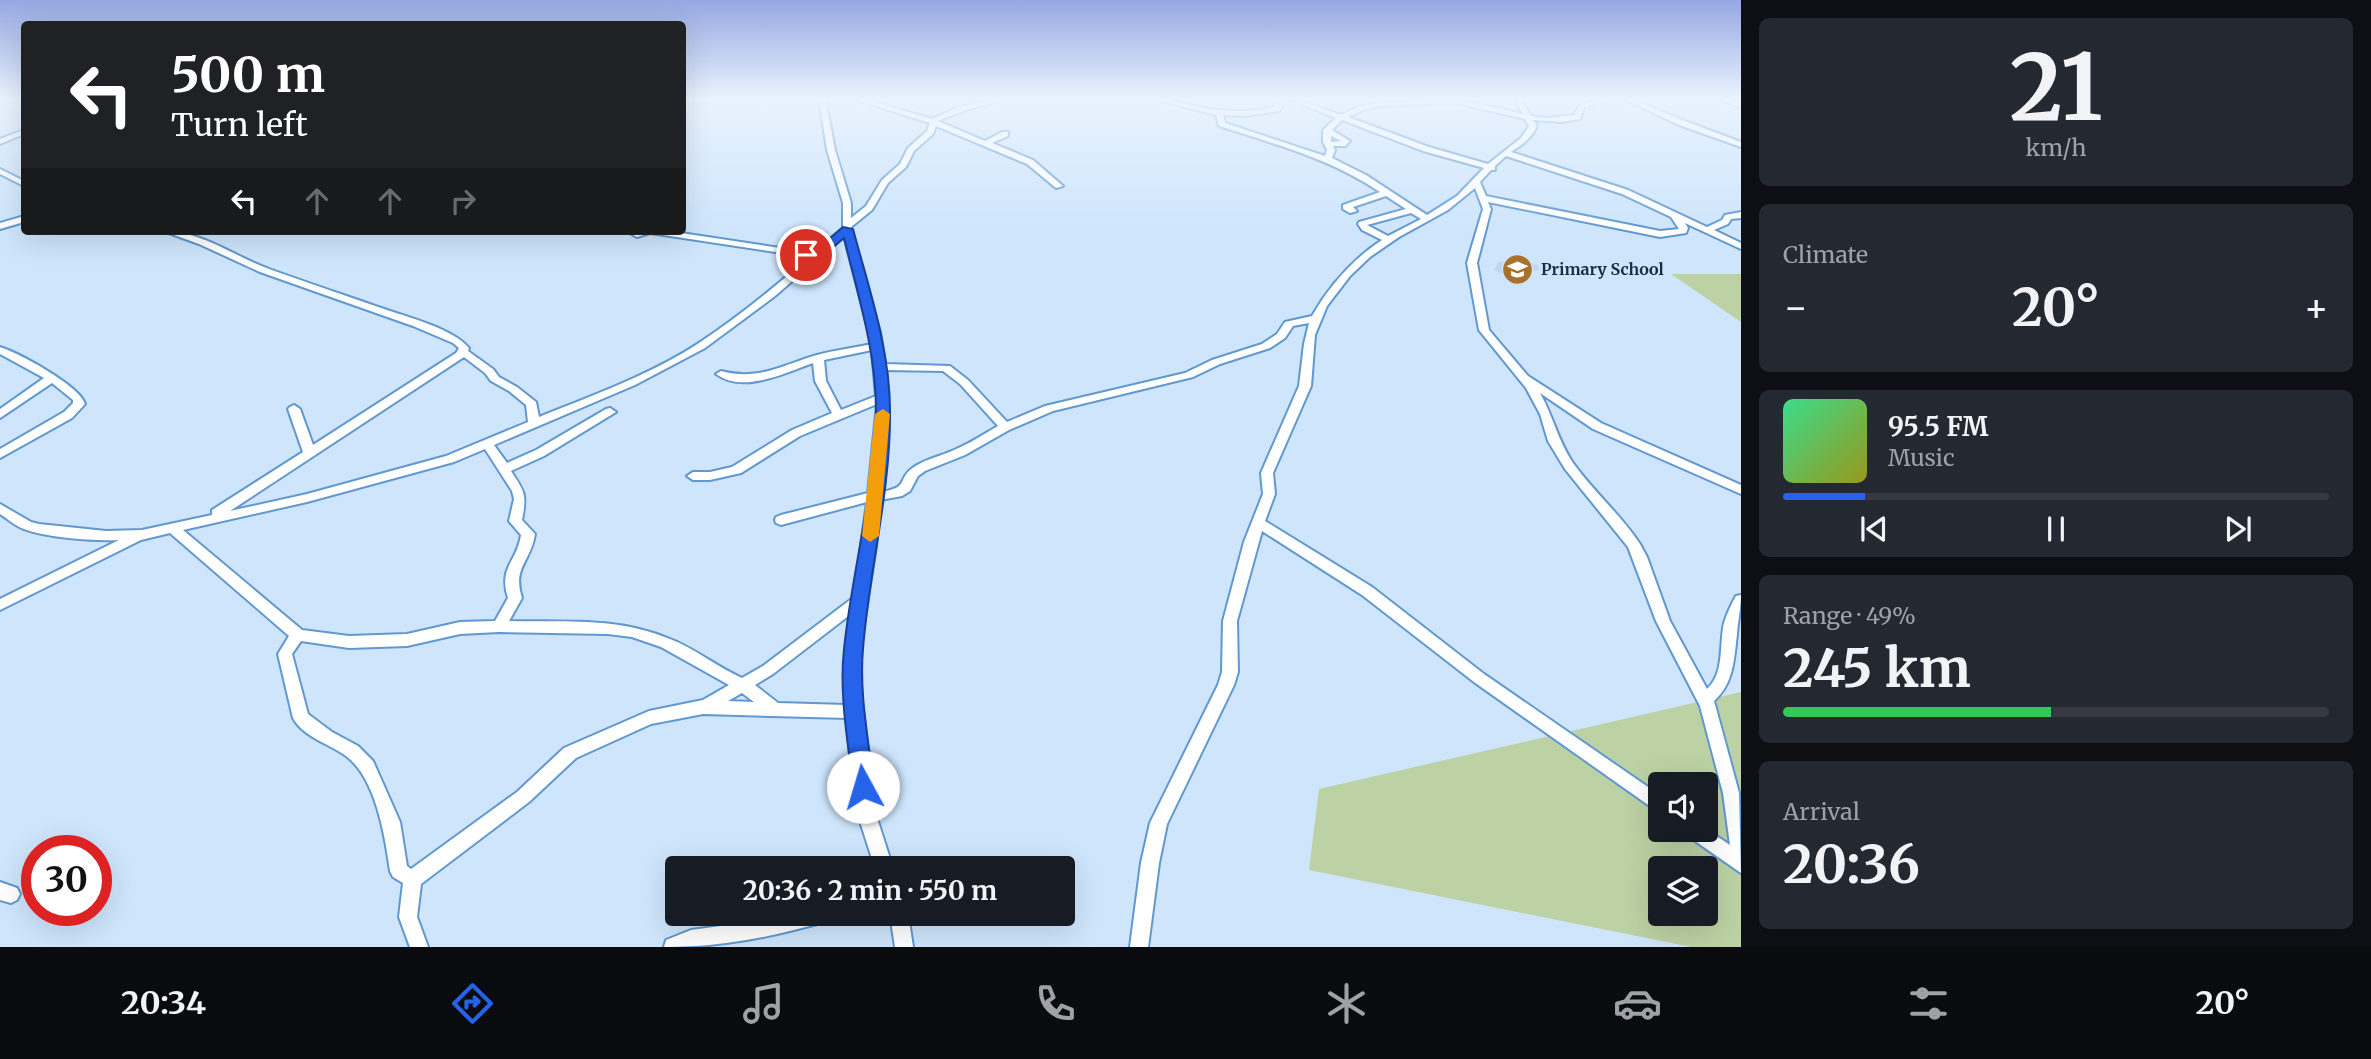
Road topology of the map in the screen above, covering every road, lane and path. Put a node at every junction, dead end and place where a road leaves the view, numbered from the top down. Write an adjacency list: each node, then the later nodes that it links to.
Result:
1 (830, 142): 27 (street)
2 (921, 142): 27 (street)
3 (980, 142): 9 (street)
4 (988, 142): 9 (street)
5 (1277, 142): 13 (street)
6 (1344, 142): 10 (street)
7 (1412, 142): 12 (street)
8 (1518, 142): 11 (street)
9 (984, 144): 17 (street)
10 (1328, 144): 13 (street)
11 (1506, 153): 15 (street); 22 (street)
12 (1447, 155): 15 (street); 15 (street)
13 (1328, 159): 18 (street)
14 (1, 172): 16 (street)
15 (1484, 176): 19 (street); 24 (street)
16 (21, 182)
17 (1059, 186)
18 (1385, 194): 20 (street); 21 (street)
19 (1483, 198): 22 (street); 42 (street)
20 (1411, 210): 24 (street); 32 (street)
21 (1353, 211)
22 (1672, 213): 28 (street)
23 (1741, 215): 28 (street)
24 (1427, 219): 32 (street)
25 (21, 220): 26 (street)
26 (0, 226)
27 (847, 227): 34 (street); 36 (street)
28 (1708, 230): 33 (street)
29 (180, 235): 31 (street)
30 (676, 235): 34 (street)
31 (183, 236): 38 (street)
32 (1388, 239): 35 (street)
33 (1741, 246)
34 (819, 253): 49 (street)
35 (1316, 318): 50 (street); 61 (street)
36 (877, 346): 39 (street); 40 (street)
37 (0, 350): 43 (street)
38 (463, 352): 49 (street); 52 (street)
39 (819, 358): 41 (street); 48 (street)
40 (880, 366): 44 (street); 50 (street)
41 (720, 374)
42 (1520, 375): 56 (street); 70 (street)
43 (52, 378): 47 (street); 53 (street)
44 (882, 398): 48 (street); 57 (street)
45 (294, 409): 52 (street)
46 (610, 412): 54 (street)
47 (0, 414)
48 (838, 414): 55 (street)
49 (534, 424): 51 (street)
50 (1005, 427): 57 (street)
51 (488, 444): 54 (street); 59 (street)
52 (309, 452): 59 (street)
53 (0, 454)
54 (505, 469): 67 (street)
55 (694, 476)
56 (1741, 490)
57 (875, 497): 60 (street); 64 (street)
58 (0, 508): 63 (street)
59 (210, 518): 62 (street)
60 (781, 520)
61 (1258, 522): 74 (street); 84 (street)
62 (172, 528): 63 (street); 68 (street)
63 (142, 535): 66 (street)
64 (860, 600): 69 (street); 73 (street)
65 (1741, 600): 70 (street)
66 (0, 605)
67 (499, 626): 68 (street); 69 (street)
68 (298, 635): 78 (street)
69 (743, 685): 71 (street); 72 (street)
70 (1706, 699): 77 (street)
71 (703, 707): 72 (street); 78 (street)
72 (774, 709): 73 (street)
73 (856, 712): 76 (street)
74 (1648, 797)
75 (1711, 842): 77 (street)
76 (880, 856)
77 (1741, 864)
78 (412, 879): 81 (street)
79 (774, 926): 82 (street)
80 (900, 926): 83 (street)
81 (419, 947)
82 (673, 947)
83 (904, 947)
84 (1139, 947)

